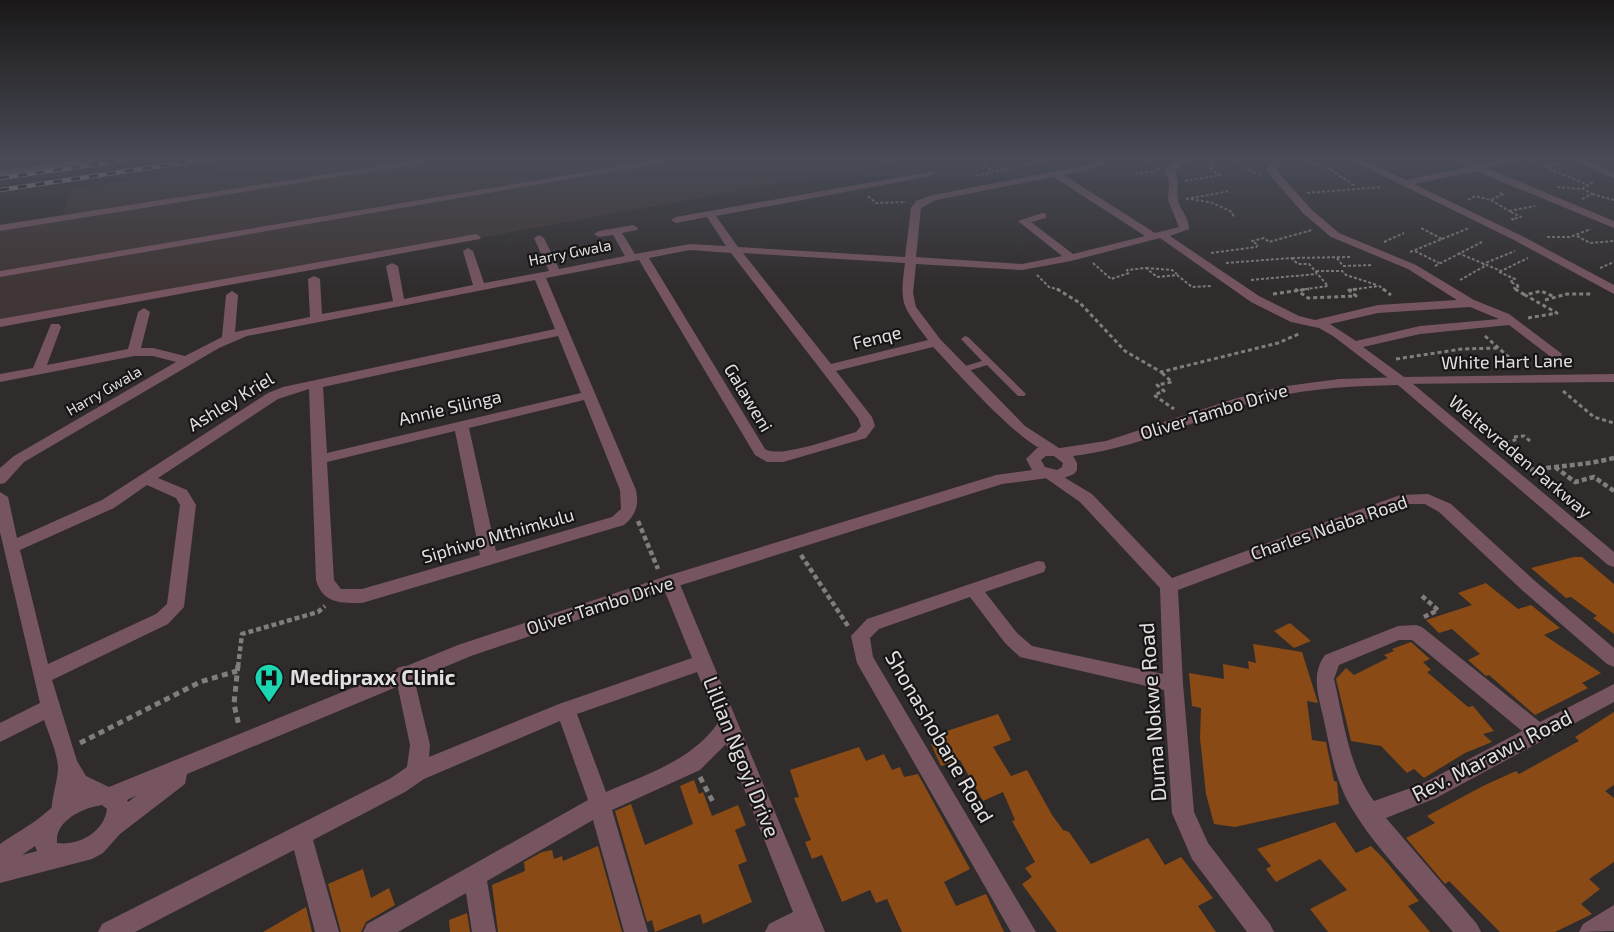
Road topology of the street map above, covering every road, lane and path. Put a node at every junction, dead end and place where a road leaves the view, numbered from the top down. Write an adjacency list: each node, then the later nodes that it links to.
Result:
1 (171, 201): 27 (street)
2 (429, 201): 66 (street)
3 (778, 201): 20 (street)
4 (874, 201): 5 (path)
5 (900, 201)
6 (909, 201): 18 (path)
7 (920, 201): 18 (street)
8 (1101, 201): 33 (street, Weltevreden Parkway)
9 (1175, 201): 33 (street, Harry Gwala)
10 (1203, 201): 22 (path)
11 (1299, 201): 29 (street)
12 (1442, 201): 17 (street)
13 (1462, 201): 17 (path)
14 (1493, 201): 19 (path)
15 (1557, 201): 16 (street)
16 (1561, 203): 19 (path); 25 (street)
17 (1449, 205): 24 (street)
18 (916, 208): 54 (street)
19 (1509, 211): 24 (path)
20 (710, 214): 23 (street); 42 (street, Galaweni)
21 (1042, 216): 47 (street)
22 (1234, 218)
23 (676, 220)
24 (1488, 224): 38 (path); 41 (street)
25 (1614, 225)
26 (1598, 227): 34 (path)
27 (0, 228)
28 (633, 228): 31 (street)
29 (1326, 228): 48 (path); 52 (street)
30 (1421, 228): 38 (path)
31 (616, 231): 32 (street); 46 (street)
32 (599, 234)
33 (1158, 236): 47 (street, Harry Gwala); 48 (street, Weltevreden Parkway)
34 (1577, 236): 36 (path); 39 (path)
35 (476, 237): 87 (street)
36 (1547, 237)
37 (539, 238): 63 (street)
38 (1442, 239): 43 (path)
39 (1614, 241)
40 (1482, 242): 45 (path)
41 (1534, 246): 53 (street); 57 (path)
42 (733, 249): 46 (street, Harry Gwala); 54 (street, Harry Gwala); 101 (street, Galaweni)
43 (1415, 250): 52 (path); 56 (path)
44 (468, 251): 72 (street)
45 (1458, 253): 56 (path); 57 (path)
46 (636, 256): 63 (street, Harry Gwala); 101 (street, Galaweni)
47 (1077, 256): 60 (street, Harry Gwala); 61 (path)
48 (1196, 256): 58 (street, Weltevreden Parkway)
49 (1355, 256): 51 (path)
50 (1291, 258): 51 (path); 58 (path); 64 (path)
51 (1337, 258): 55 (path)
52 (1393, 259): 55 (street)
53 (1560, 259): 62 (path); 75 (street)
54 (911, 260): 60 (street, Harry Gwala); 94 (street)
55 (1404, 263): 65 (street)
56 (1439, 264): 65 (path)
57 (1483, 264): 62 (path); 73 (path)
58 (1209, 265): 70 (street, Weltevreden Parkway)
59 (392, 266): 82 (street)
60 (1034, 266): 104 (path)
61 (1146, 268): 68 (path); 68 (path)
62 (1501, 271): 78 (path)
63 (555, 272): 67 (street, Harry Gwala)
64 (1316, 272): 70 (path); 71 (path); 74 (path)
65 (1421, 272): 73 (street)
66 (0, 274)
67 (539, 275): 72 (street, Harry Gwala); 91 (street)
68 (1177, 275): 70 (path)
69 (314, 279): 86 (street)
70 (1231, 284): 80 (street, Weltevreden Parkway)
71 (1378, 286): 74 (path); 84 (path)
72 (479, 287): 82 (street, Harry Gwala)
73 (1445, 287): 83 (street)
74 (1295, 290): 80 (path)
75 (1614, 290)
76 (1599, 294): 79 (path)
77 (232, 295): 92 (street)
78 (1525, 295): 79 (path); 89 (path)
79 (1555, 297): 81 (path)
80 (1255, 299): 88 (street, Weltevreden Parkway)
81 (1545, 300)
82 (399, 302): 86 (street, Harry Gwala)
83 (1470, 303): 84 (street); 89 (street)
84 (1407, 306): 88 (street)
85 (144, 312): 96 (street)
86 (316, 319): 92 (street, Harry Gwala)
87 (0, 323)
88 (1316, 323): 95 (street, Weltevreden Parkway); 104 (path)
89 (1515, 324): 95 (street); 97 (street)
90 (55, 327): 103 (street)
91 (562, 331): 110 (street, Ashley Kriel); 112 (street)
92 (228, 338): 98 (street, Harry Gwala)
93 (965, 339): 99 (lane)
94 (936, 342): 101 (street, Fenqe); 102 (street)
95 (1354, 345): 100 (street, Weltevreden Parkway)
96 (134, 352): 98 (street); 103 (street)
97 (1556, 354)
98 (187, 361): 128 (street, Harry Gwala)
99 (988, 362): 102 (lane); 111 (lane)
100 (1377, 362): 108 (path); 109 (street, Weltevreden Parkway)
101 (828, 369)
102 (962, 370): 116 (street)
103 (38, 371): 105 (street)
104 (1161, 372): 113 (path)
105 (0, 378)
106 (1614, 378): 107 (street, White Hart Lane)
107 (1548, 379): 108 (street, White Hart Lane); 114 (path)
108 (1534, 380): 109 (street, White Hart Lane)
109 (1401, 381): 113 (street, Oliver Tambo Drive); 119 (street, Weltevreden Parkway)
110 (316, 384): 123 (street); 129 (street, Ashley Kriel)
111 (1021, 394)
112 (589, 395): 115 (street, Annie Silinga); 134 (street)
113 (1186, 419): 118 (street, Oliver Tambo Drive)
114 (1614, 423)
115 (460, 426): 123 (street, Annie Silinga); 137 (street)
116 (1020, 429): 120 (street); 121 (street)
117 (1530, 441): 119 (path)
118 (1100, 447): 120 (street, Oliver Tambo Drive); 125 (street, Oliver Tambo Drive)
119 (1481, 448): 126 (street, Weltevreden Parkway)
120 (1057, 452): 121 (street, Oliver Tambo Drive); 125 (street)
121 (1034, 457): 127 (street); 130 (street, Oliver Tambo Drive)
122 (1614, 458): 124 (path)
123 (320, 459): 143 (street)
124 (1554, 466): 126 (path); 131 (path)
125 (1070, 469): 127 (street, Oliver Tambo Drive); 133 (street)
126 (1509, 473): 138 (street, Weltevreden Parkway)
127 (1049, 474): 130 (street, Oliver Tambo Drive); 133 (street)
128 (0, 476)
129 (146, 479): 136 (street, Ashley Kriel); 151 (street)
130 (1001, 479): 135 (street, Oliver Tambo Drive)
131 (1614, 491)
132 (0, 497): 136 (street)
133 (1086, 498): 141 (street)
134 (627, 514): 137 (street, Siphiwo Mthimkulu); 140 (path)
135 (795, 543): 140 (street, Oliver Tambo Drive); 146 (path)
136 (12, 547): 151 (street)
137 (489, 559): 143 (street, Siphiwo Mthimkulu)
138 (1614, 561)
139 (1038, 567): 142 (street)
140 (670, 582): 148 (street, Lillian Ngoyi Drive); 150 (street, Oliver Tambo Drive)
141 (1169, 586): 147 (street, Charles Ndaba Road); 152 (street, Duma Nokwe Road)
142 (973, 589): 146 (street); 152 (street)
143 (337, 596): 149 (path)
144 (1422, 596): 145 (path)
145 (1416, 632): 157 (street); 167 (street)
146 (860, 636): 183 (street, Shonashobane Road)
147 (1614, 659)
148 (703, 662): 155 (street); 156 (street, Lillian Ngoyi Drive)
149 (237, 671): 159 (path); 160 (path)
150 (404, 674): 159 (street, Oliver Tambo Drive); 163 (street)
151 (41, 676): 154 (street)
152 (1173, 684): 184 (street, Duma Nokwe Road)
153 (1614, 692): 157 (street, Rev. Marawu Road)
154 (49, 708): 158 (street); 160 (street)
155 (566, 710): 163 (street); 166 (street)
156 (728, 725): 162 (street); 176 (street, Lillian Ngoyi Drive)
157 (1538, 732): 167 (street, Rev. Marawu Road)
158 (0, 733)
159 (243, 743): 161 (street, Oliver Tambo Drive)
160 (66, 758): 164 (street); 168 (street)
161 (208, 758): 164 (street, Oliver Tambo Drive); 169 (street, Oliver Tambo Drive)
162 (693, 763): 165 (path); 166 (street)
163 (417, 772): 170 (street)
164 (108, 795): 168 (street, Oliver Tambo Drive); 169 (street)
165 (713, 802)
166 (600, 805): 174 (street); 181 (street)
167 (1367, 813): 185 (street)
168 (57, 816): 171 (street); 172 (street)
169 (111, 828): 171 (street, Oliver Tambo Drive)
170 (301, 834): 177 (street); 178 (street)
171 (58, 856): 173 (street)
172 (0, 857)
173 (0, 872)
174 (475, 874): 179 (street); 180 (street)
175 (1614, 917): 186 (street)
176 (810, 925): 182 (street)
177 (110, 932)
178 (327, 932)
179 (375, 932)
180 (484, 932)
181 (636, 932)
182 (777, 932)
183 (1024, 932)
184 (1262, 932)
185 (1470, 932)
186 (1591, 932)

